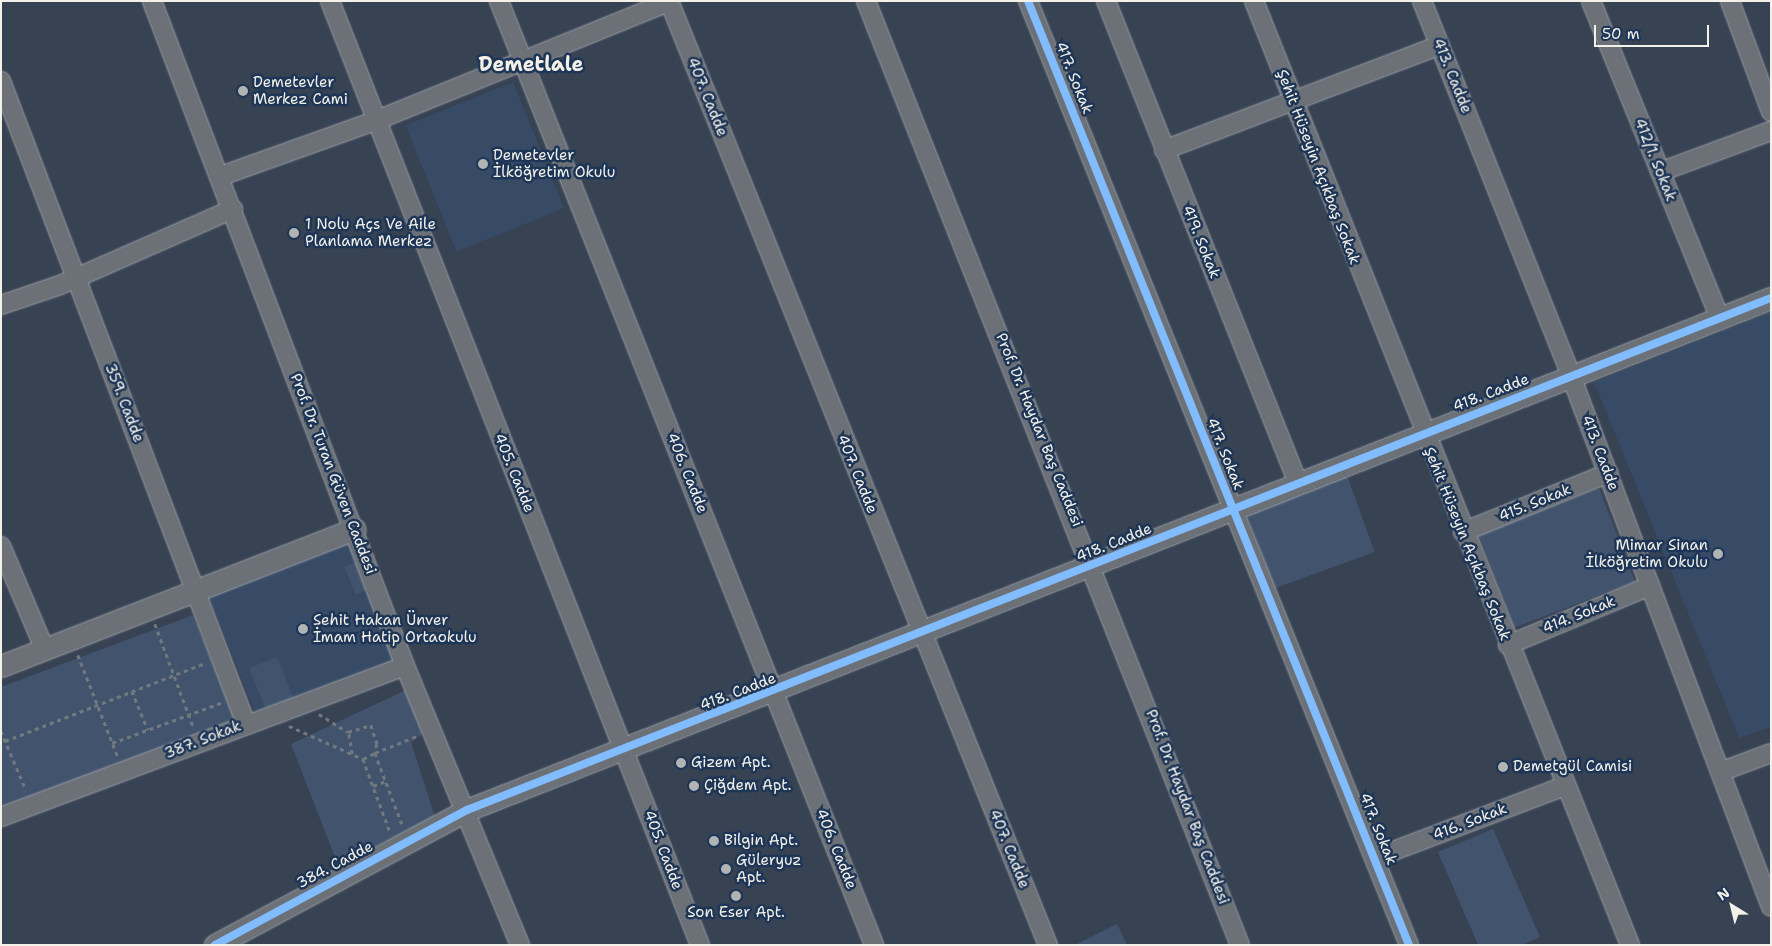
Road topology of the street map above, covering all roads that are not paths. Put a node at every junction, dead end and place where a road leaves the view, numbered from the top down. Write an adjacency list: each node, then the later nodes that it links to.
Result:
1 (152, 1): 21 (street, Prof. Dr. Turan Güven Caddesi)
2 (330, 1): 17 (street, 405. Cadde)
3 (499, 1): 13 (street, 406. Cadde)
4 (866, 1): 35 (street, Prof. Dr. Haydar Baş Caddesi)
5 (1028, 1): 31 (street, 417. Sokak)
6 (1106, 1): 19 (street, 419. Sokak)
7 (1254, 1): 15 (street, Şehit Hüseyin Açıkbaş Sokak)
8 (1591, 1): 20 (street, 412/1. Sokak)
9 (1730, 1): 16 (street)
10 (670, 2): 13 (street); 38 (street, 407. Cadde)
11 (1426, 3): 12 (street, 413. Cadde)
12 (1440, 44): 15 (street); 27 (street, 413. Cadde)
13 (523, 60): 17 (street); 43 (street, 406. Cadde)
14 (1, 81): 23 (street, 359. Cadde)
15 (1293, 102): 19 (street); 28 (street, Şehit Hüseyin Açıkbaş Sokak)
16 (1771, 112)
17 (375, 121): 21 (street); 45 (street, 405. Cadde)
18 (1771, 131): 20 (street)
19 (1164, 150): 30 (street, 419. Sokak)
20 (1660, 172): 26 (street, 412/1. Sokak)
21 (221, 176): 22 (street, Prof. Dr. Turan Güven Caddesi)
22 (233, 209): 23 (street); 32 (street, Prof. Dr. Turan Güven Caddesi)
23 (77, 278): 25 (street); 37 (street, 359. Cadde)
24 (1771, 298): 26 (street, 418. Cadde)
25 (1, 305)
26 (1720, 318): 27 (street, 418. Cadde)
27 (1572, 376): 28 (street, 418. Cadde); 29 (street, 413. Cadde)
28 (1423, 434): 30 (street, 418. Cadde); 33 (street, Şehit Hüseyin Açıkbaş Sokak)
29 (1608, 473): 33 (street, 415. Sokak); 36 (street, 413. Cadde)
30 (1298, 483): 31 (street, 418. Cadde)
31 (1232, 509): 35 (street, 418. Cadde); 51 (street, 417. Sokak)
32 (354, 529): 37 (street); 42 (street, Prof. Dr. Turan Güven Caddesi)
33 (1462, 532): 39 (street, Şehit Hüseyin Açıkbaş Sokak)
34 (1, 546): 40 (street)
35 (1093, 566): 38 (street, 418. Cadde); 58 (street, Prof. Dr. Haydar Baş Caddesi)
36 (1650, 586): 39 (street, 414. Sokak); 47 (street, 413. Cadde)
37 (196, 593): 40 (street); 44 (street, 359. Cadde)
38 (921, 635): 43 (street, 418. Cadde); 57 (street, 407. Cadde)
39 (1508, 644): 48 (street, Şehit Hüseyin Açıkbaş Sokak)
40 (45, 650): 41 (street)
41 (1, 666)
42 (405, 666): 44 (street, 387. Sokak); 49 (street, Prof. Dr. Turan Güven Caddesi)
43 (775, 692): 45 (street, 418. Cadde); 56 (street, 406. Cadde)
44 (246, 724): 50 (street, 387. Sokak)
45 (624, 751): 49 (street, 418. Cadde); 55 (street, 405. Cadde)
46 (1771, 753): 47 (street)
47 (1720, 772): 52 (street, 413. Cadde)
48 (1565, 786): 51 (street, 416. Sokak); 60 (street, Şehit Hüseyin Açıkbaş Sokak)
49 (467, 810): 53 (street, 384. Cadde); 54 (street, Prof. Dr. Turan Güven Caddesi)
50 (1, 816)
51 (1375, 858): 59 (street, 417. Sokak)
52 (1771, 907)
53 (215, 945)
54 (520, 945)
55 (700, 945)
56 (874, 945)
57 (1048, 945)
58 (1240, 945)
59 (1409, 945)
60 (1630, 945)

